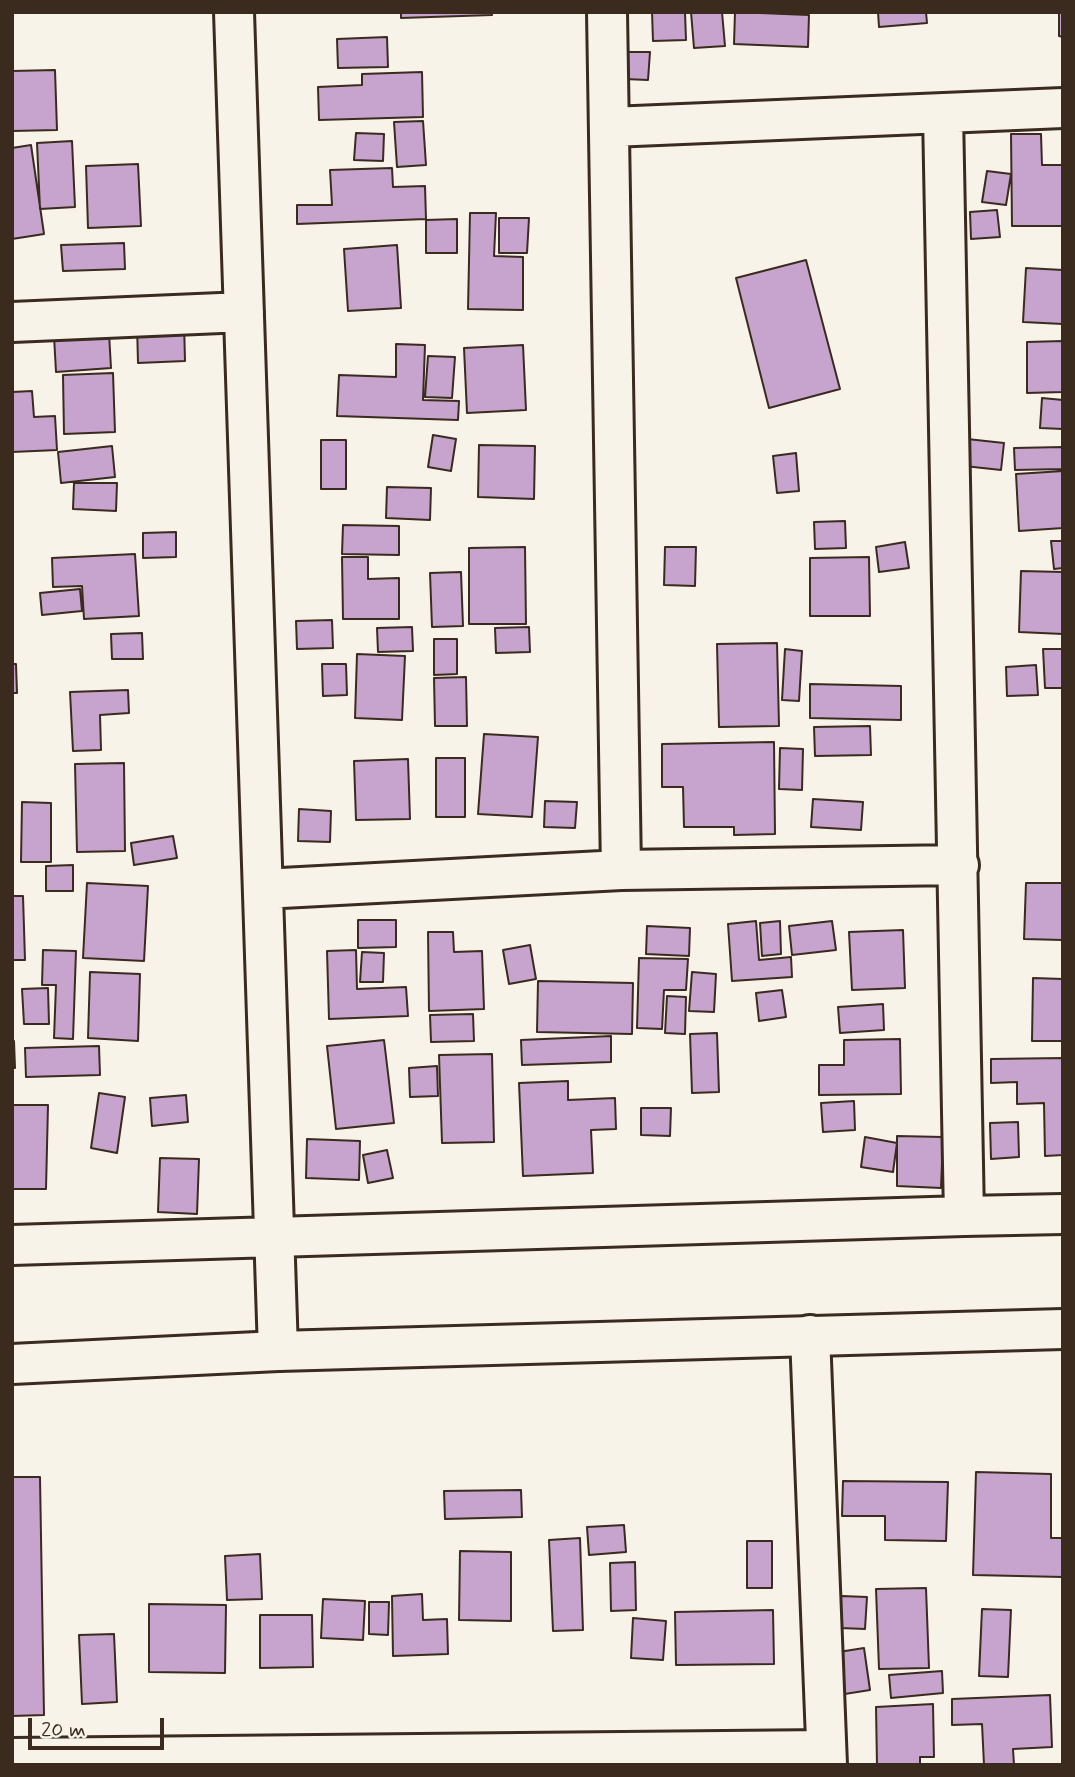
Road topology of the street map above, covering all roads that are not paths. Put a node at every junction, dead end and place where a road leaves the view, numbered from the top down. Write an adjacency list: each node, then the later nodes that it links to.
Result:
1 (234, 12): 6 (street)
2 (607, 12): 5 (street)
3 (1063, 108): 4 (street)
4 (943, 113): 5 (street); 8 (street)
5 (611, 127): 9 (street)
6 (244, 312): 7 (street); 10 (street)
7 (12, 322)
8 (959, 864): 9 (street); 12 (street)
9 (621, 870): 10 (street)
10 (263, 889): 13 (street)
11 (1063, 1213): 12 (street)
12 (964, 1216): 13 (street)
13 (274, 1236): 14 (street); 17 (street)
14 (12, 1245)
15 (1063, 1329): 16 (street)
16 (810, 1335): 17 (street); 19 (street)
17 (278, 1351): 18 (street)
18 (12, 1364)
19 (827, 1757): 20 (street)
20 (12, 1758)

